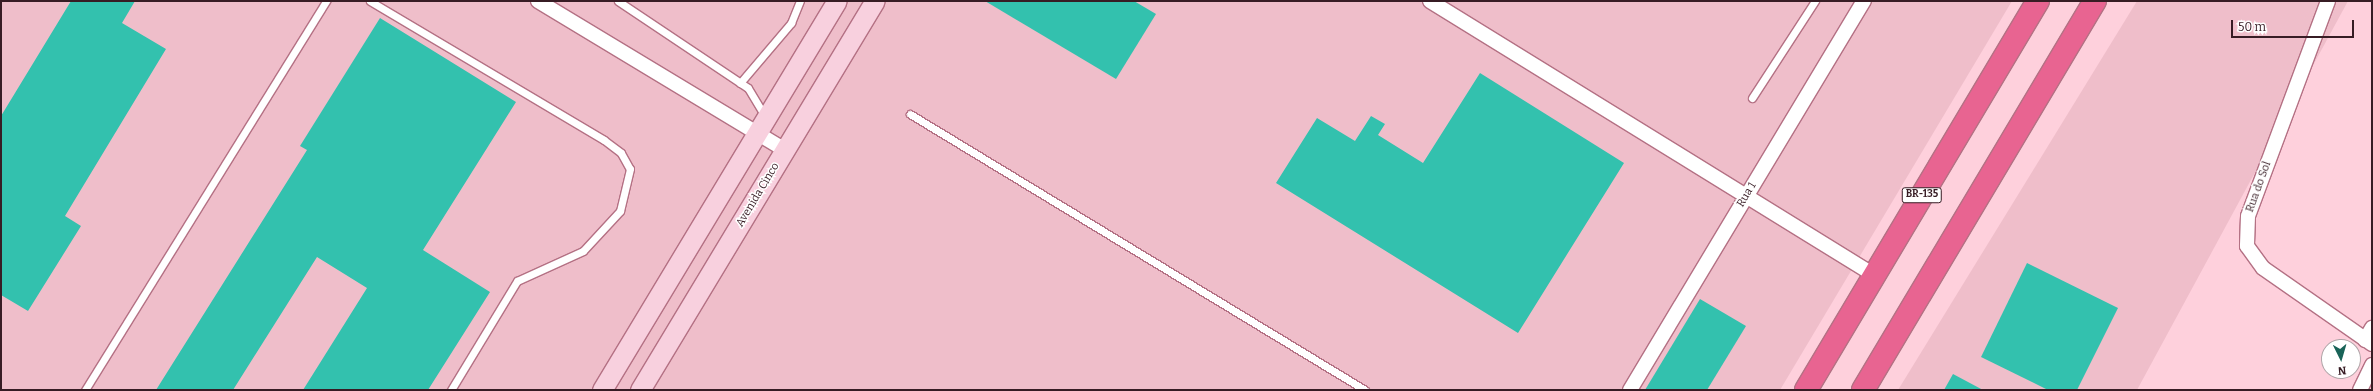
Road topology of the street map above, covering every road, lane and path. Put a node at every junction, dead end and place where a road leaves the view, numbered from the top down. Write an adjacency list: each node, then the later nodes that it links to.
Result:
1 (326, 1): 23 (lane)
2 (370, 1): 24 (lane)
3 (538, 1): 17 (street)
4 (618, 1): 14 (lane)
5 (800, 1): 14 (lane)
6 (837, 1): 17 (street)
7 (876, 1): 18 (street, Avenida Cinco)
8 (1430, 1): 19 (street)
9 (1815, 1): 15 (lane)
10 (1864, 1): 19 (street, Rua 1)
11 (2038, 1): 20 (highway, BR-135)
12 (2095, 1): 30 (highway)
13 (2328, 1): 21 (street, Rua do Sol)
14 (740, 83): 17 (lane)
15 (1752, 98)
16 (910, 114): 27 (lane)
17 (762, 125): 18 (street); 25 (street)
18 (785, 150): 26 (street, Avenida Cinco)
19 (1747, 196): 20 (street); 28 (street, Rua 1)
20 (1874, 275): 29 (highway, BR-135)
21 (2370, 337)
22 (2372, 365): 31 (street)
23 (85, 390)
24 (451, 390)
25 (602, 390)
26 (640, 390)
27 (1364, 390)
28 (1630, 390)
29 (1806, 390)
30 (1863, 390)
31 (2360, 390)

